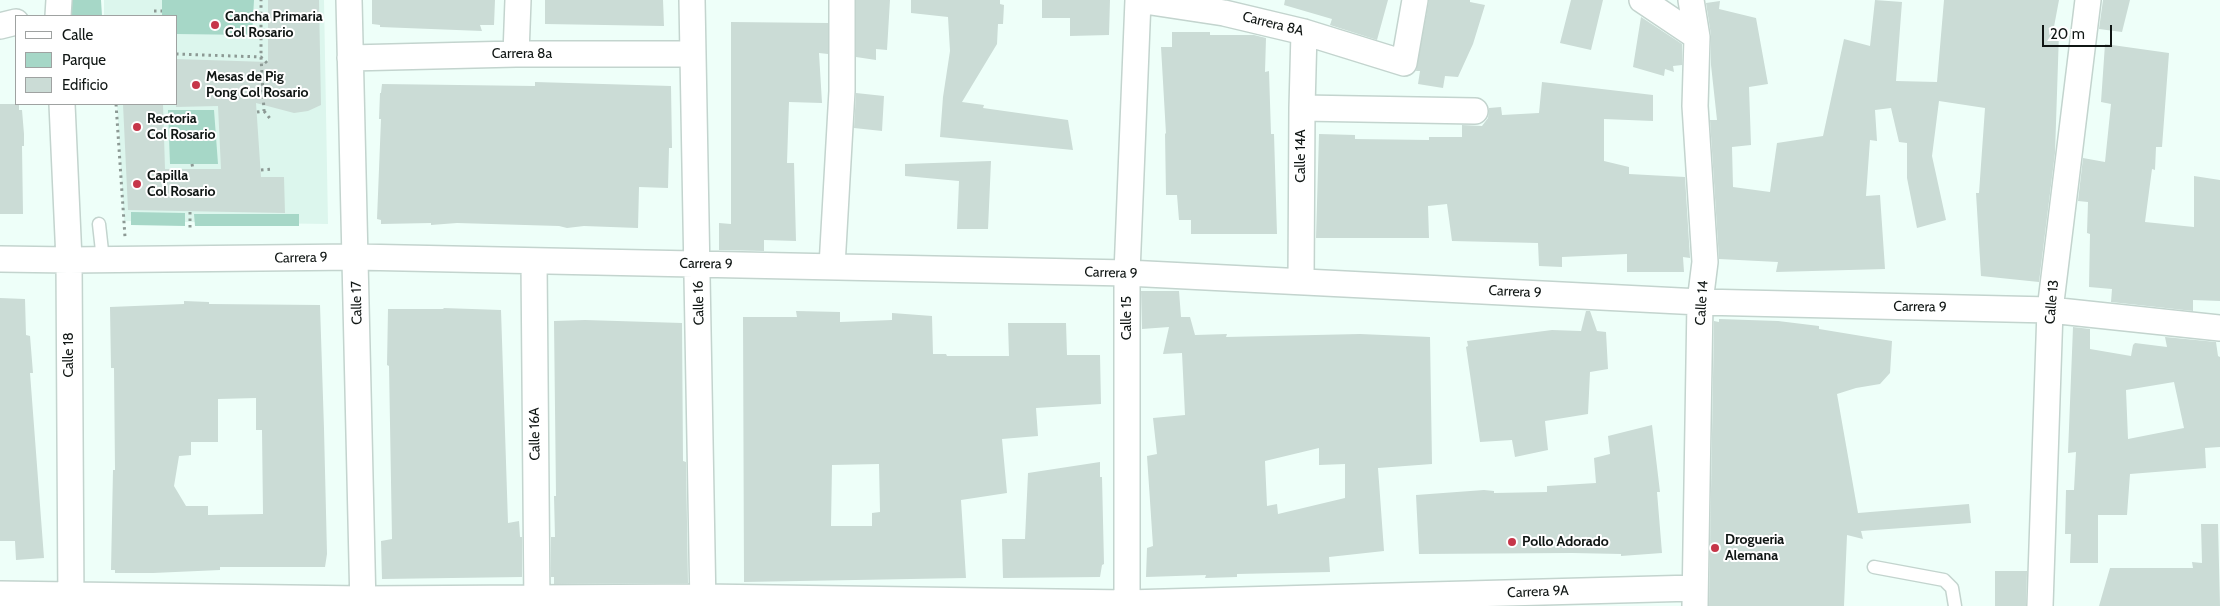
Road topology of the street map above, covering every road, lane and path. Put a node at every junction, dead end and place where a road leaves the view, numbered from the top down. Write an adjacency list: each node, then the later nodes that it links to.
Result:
1 (261, 0): 14 (path)
2 (349, 0): 23 (street, Calle 17)
3 (518, 0): 20 (street)
4 (692, 0): 21 (street, Calle 16)
5 (842, 0): 43 (street)
6 (1138, 0): 17 (street, Carrera 8A); 44 (street, Calle 15)
7 (1415, 0): 17 (street, Carrera 8A)
8 (1642, 0): 18 (street)
9 (1691, 0): 18 (street, Calle 14)
10 (2088, 0): 47 (street, Calle 13)
11 (154, 11): 12 (path)
12 (162, 11)
13 (268, 15): 14 (path)
14 (261, 16): 22 (path)
15 (15, 22): 16 (street)
16 (0, 26)
17 (1304, 32): 27 (street, Calle 14A)
18 (1697, 37): 46 (street, Calle 14)
19 (178, 54): 22 (path)
20 (516, 54): 21 (street, Carrera 8a); 23 (street, Carrera 8a)
21 (694, 54): 42 (street, Calle 16)
22 (261, 57): 24 (path); 28 (path)
23 (350, 58): 37 (street, Calle 17)
24 (268, 64)
25 (62, 105): 39 (street, Calle 18)
26 (116, 105): 40 (path)
27 (1302, 108): 30 (street); 45 (street, Calle 14A)
28 (264, 111): 29 (path); 31 (path)
29 (257, 112)
30 (1475, 112)
31 (272, 121)
32 (272, 169): 33 (path)
33 (261, 170)
34 (190, 212): 36 (path)
35 (99, 224): 40 (lane)
36 (190, 230)
37 (356, 257): 40 (street, Carrera 9); 41 (street, Carrera 9); 54 (street, Calle 17)
38 (0, 259): 39 (street, Carrera 9)
39 (69, 260): 40 (street, Carrera 9); 52 (street, Calle 18)
40 (115, 260)
41 (534, 262): 42 (street, Carrera 9); 55 (street, Calle 16A)
42 (698, 264): 43 (street, Carrera 9); 53 (street, Calle 16)
43 (832, 266): 44 (street, Carrera 9)
44 (1127, 273): 45 (street, Carrera 9); 57 (street, Calle 15)
45 (1301, 280): 46 (street, Carrera 9)
46 (1700, 302): 47 (street, Carrera 9); 51 (street, Calle 14)
47 (2050, 310): 48 (street, Carrera 9); 59 (street, Calle 13)
48 (2220, 328)
49 (1874, 567): 58 (lane)
50 (0, 594): 52 (street, Carrera 9A)
51 (1695, 597): 57 (street, Carrera 9A)
52 (70, 600): 54 (street, Carrera 9A)
53 (703, 601): 55 (street, Carrera 9A); 56 (street, Carrera 9A)
54 (362, 602): 55 (street, Carrera 9A)
55 (537, 602)
56 (923, 603): 57 (street, Carrera 9A)
57 (1127, 605)
58 (1955, 606)
59 (2040, 606)

